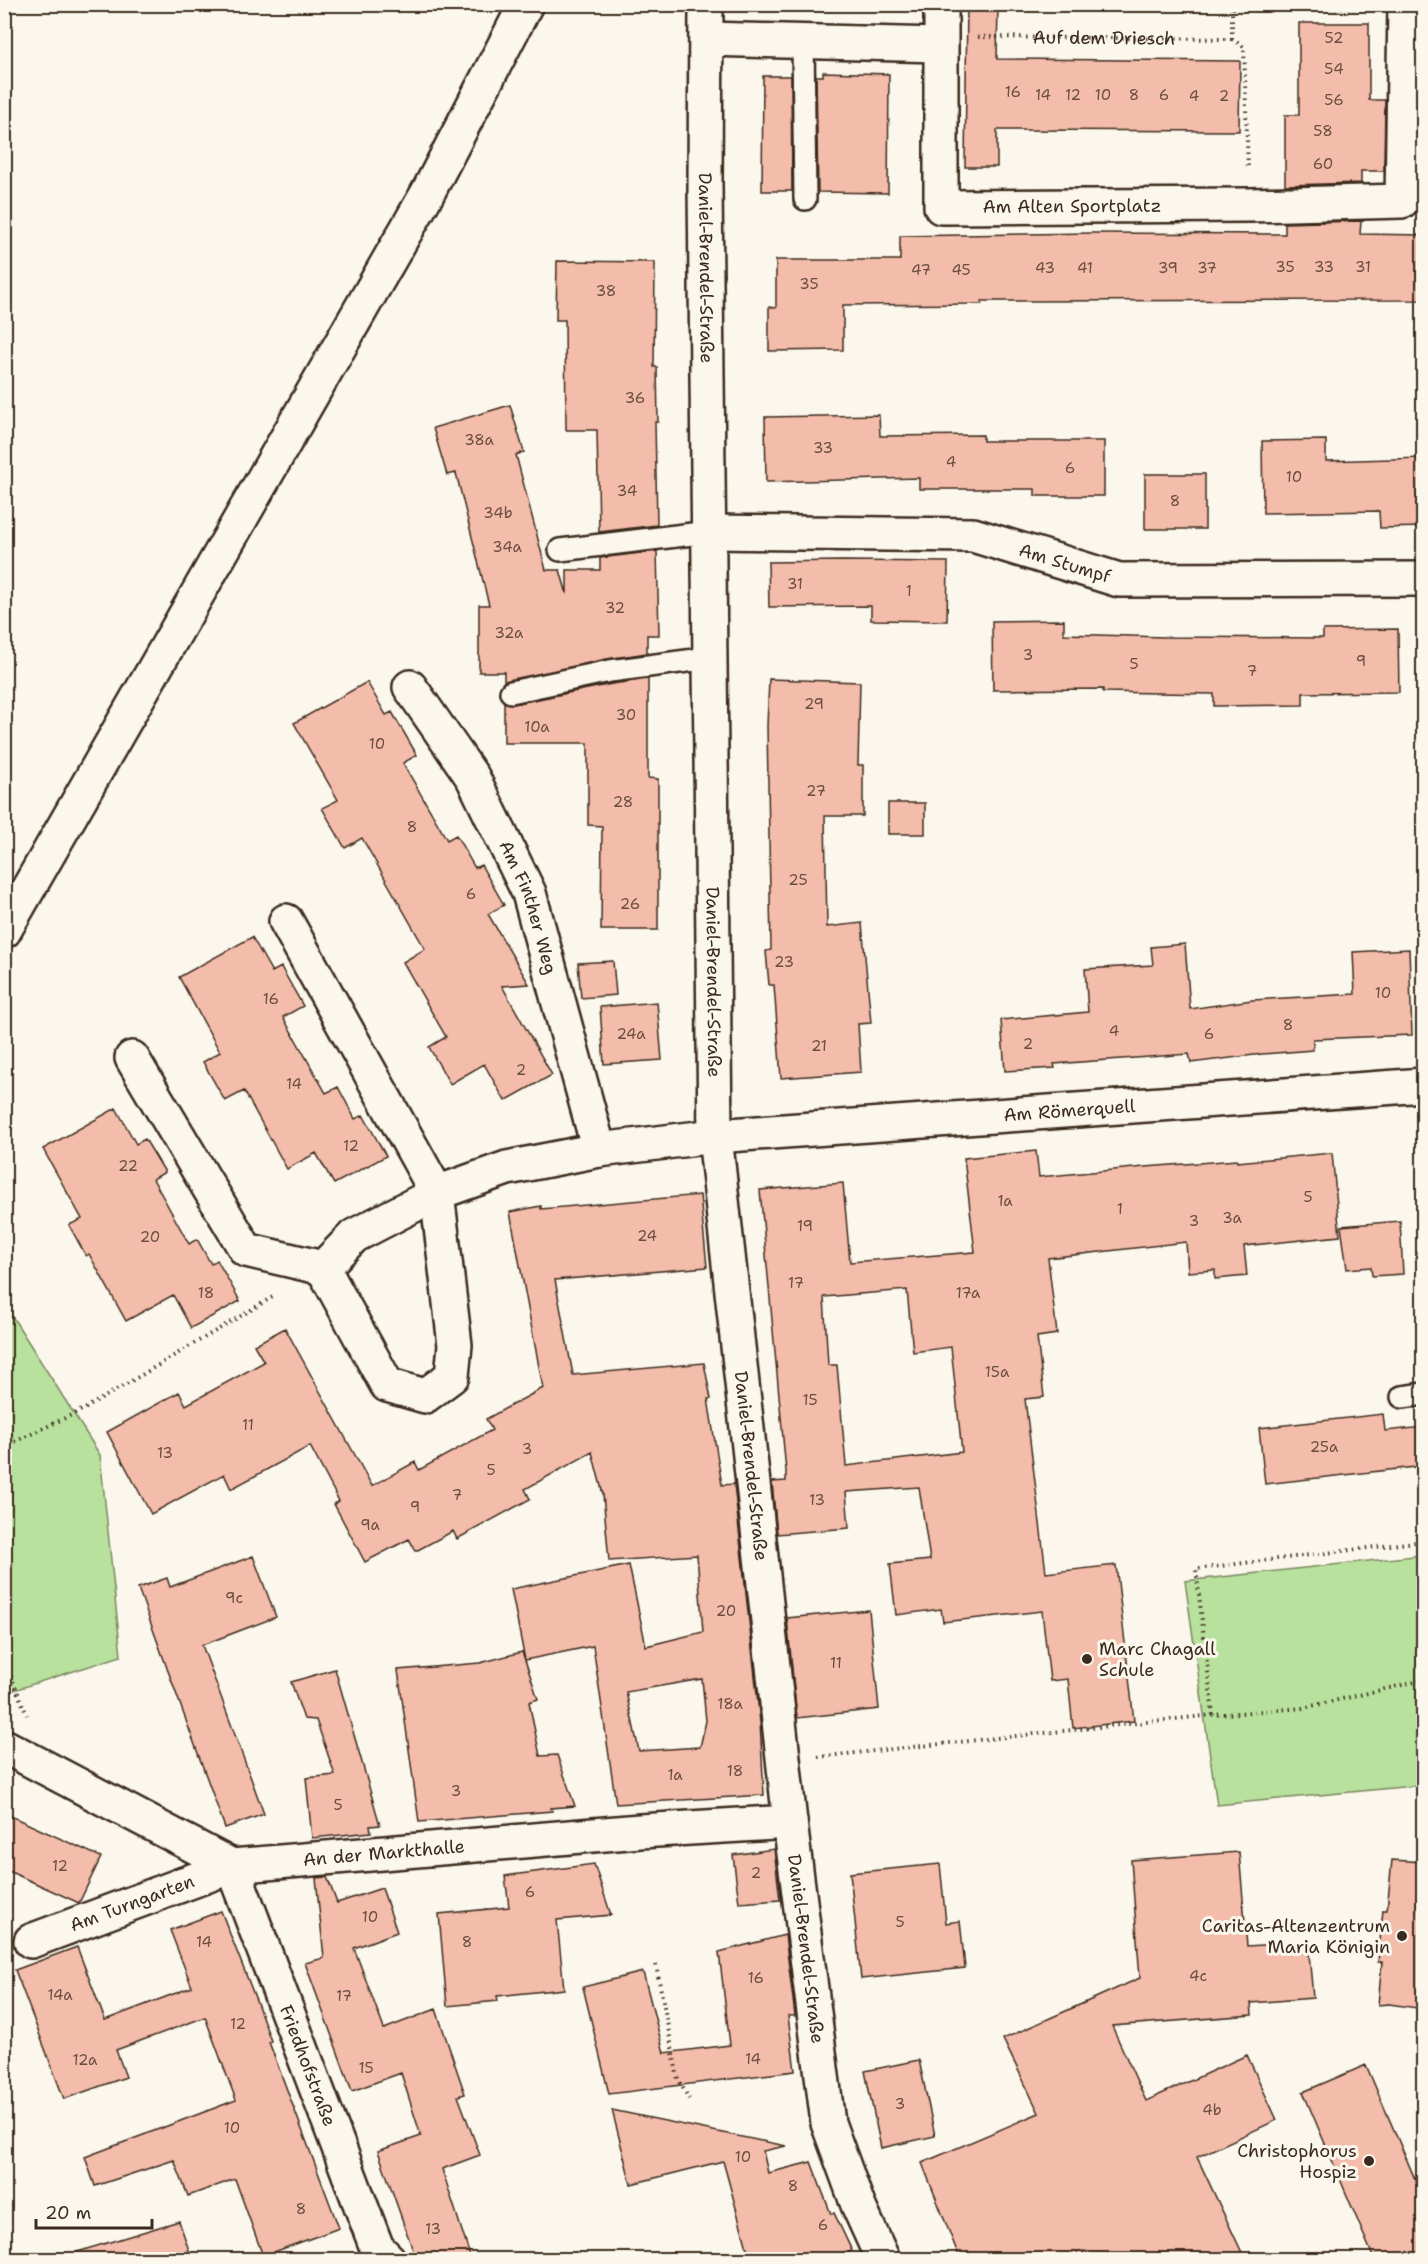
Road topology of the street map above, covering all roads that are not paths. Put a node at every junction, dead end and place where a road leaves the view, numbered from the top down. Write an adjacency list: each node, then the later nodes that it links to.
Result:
1 (526, 4): 15 (street)
2 (706, 4): 5 (street, Daniel-Brendel-Straße)
3 (1405, 6): 4 (street, Am Alten Sportplatz)
4 (941, 29): 6 (street)
5 (706, 39): 6 (street); 8 (street, Daniel-Brendel-Straße)
6 (803, 42): 7 (lane)
7 (805, 199)
8 (709, 532): 9 (lane); 10 (street, Am Stumpf); 11 (street, Daniel-Brendel-Straße)
9 (560, 550)
10 (1424, 579)
11 (710, 658): 13 (lane); 18 (street, Daniel-Brendel-Straße)
12 (410, 687): 19 (street, Am Finther Weg)
13 (511, 692)
14 (286, 921): 20 (street)
15 (4, 931)
16 (132, 1058): 21 (street)
17 (1424, 1085): 18 (street, Am Römerquell)
18 (715, 1136): 19 (street); 25 (street, Daniel-Brendel-Straße)
19 (599, 1150): 20 (street)
20 (436, 1193): 21 (street); 21 (street)
21 (323, 1268)
22 (1424, 1394): 23 (lane)
23 (1402, 1397)
24 (9, 1749): 26 (street)
25 (790, 1822): 26 (street, An der Markthalle); 29 (street, Daniel-Brendel-Straße)
26 (232, 1866): 27 (street, Am Turngarten); 28 (street, Friedhofstraße)
27 (31, 1941)
28 (376, 2256)
29 (883, 2259)

